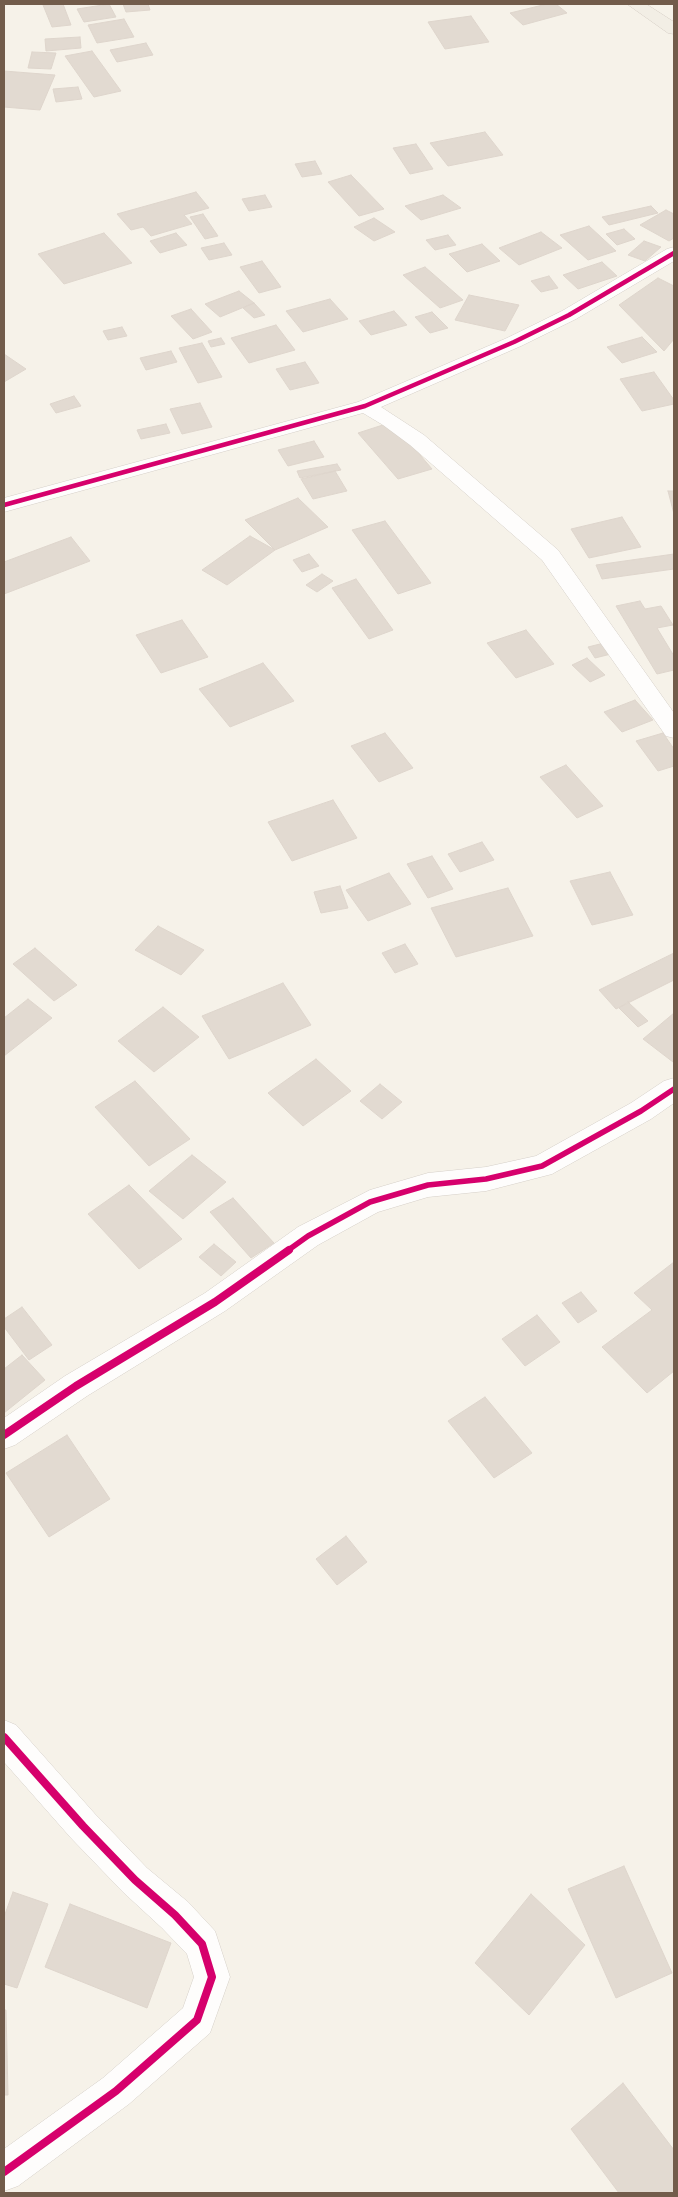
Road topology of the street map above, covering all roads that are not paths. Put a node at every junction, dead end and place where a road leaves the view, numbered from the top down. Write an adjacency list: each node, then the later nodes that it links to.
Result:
1 (634, 4): 2 (main road)
2 (674, 29)
3 (674, 253): 4 (street)
4 (365, 406): 5 (street); 6 (street)
5 (4, 505)
6 (674, 730)
7 (674, 1089): 8 (street)
8 (4, 1435)
9 (4, 1737): 10 (street)
10 (4, 2172)

